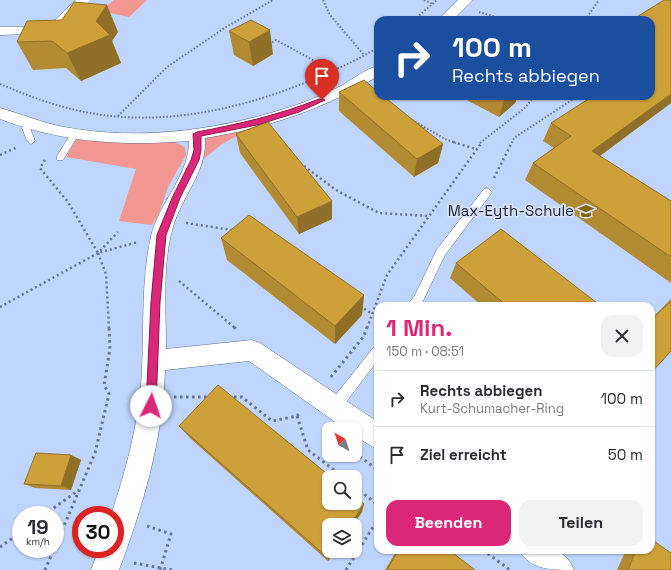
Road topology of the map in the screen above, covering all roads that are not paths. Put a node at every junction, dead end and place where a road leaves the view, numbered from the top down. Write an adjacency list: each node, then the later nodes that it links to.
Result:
1 (84, 0): 4 (street)
2 (464, 3): 3 (street)
3 (449, 16)
4 (0, 31)
5 (374, 72): 9 (street)
6 (0, 113): 7 (street)
7 (29, 124): 8 (street); 10 (lane)
8 (75, 134): 9 (street); 11 (lane)
9 (197, 134): 15 (street)
10 (31, 141)
11 (60, 158)
12 (487, 192): 13 (lane)
13 (416, 302)
14 (374, 355): 16 (lane)
15 (154, 361): 16 (street); 18 (street)
16 (326, 400): 17 (street)
17 (374, 434)
18 (124, 518)
19 (538, 554): 20 (street)
20 (560, 570)

